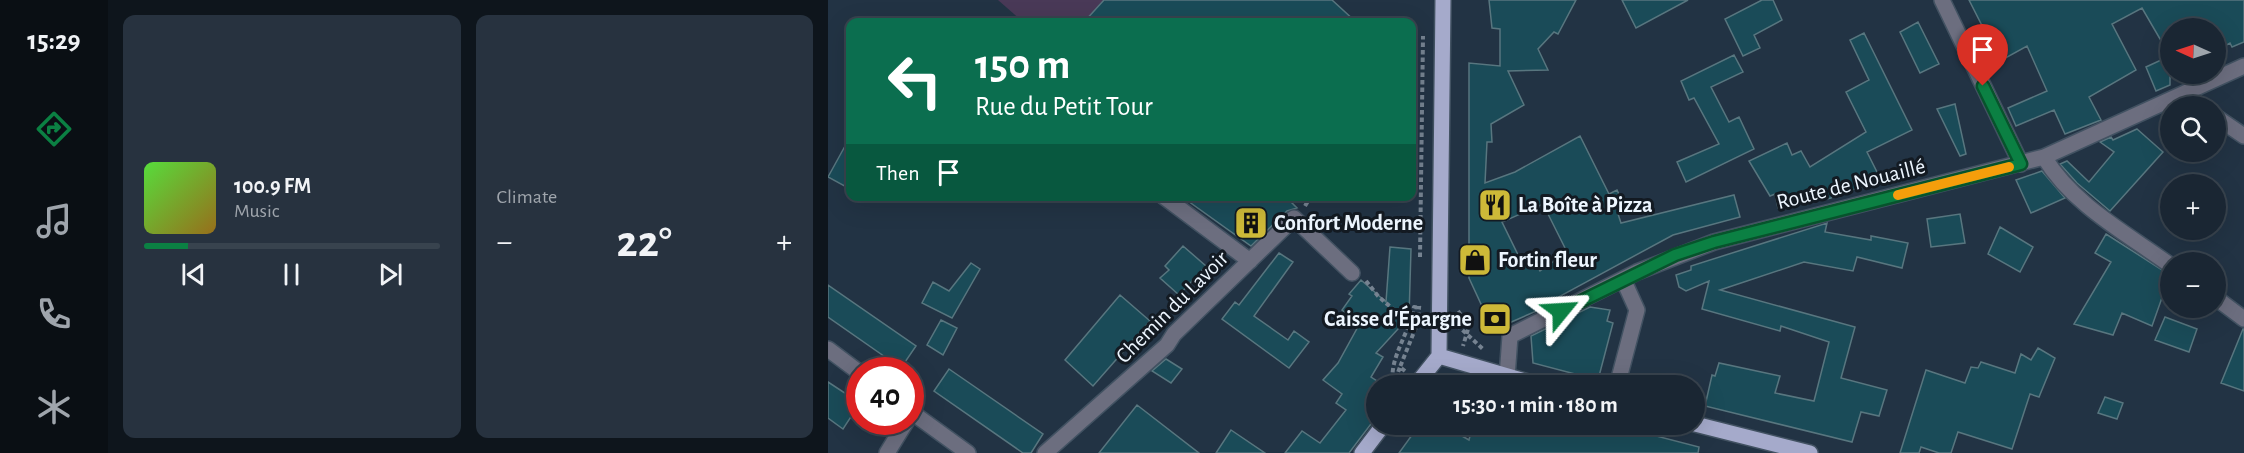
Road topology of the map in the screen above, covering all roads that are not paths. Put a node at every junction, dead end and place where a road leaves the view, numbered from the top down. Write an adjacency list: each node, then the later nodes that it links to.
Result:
1 (1443, 0): 18 (main road)
2 (1942, 0): 9 (street)
3 (2244, 66): 4 (street, Route de Nouaillé)
4 (2188, 92): 5 (street); 8 (street, Route de Nouaillé)
5 (2190, 96)
6 (2226, 124): 7 (street)
7 (2244, 136)
8 (2044, 157): 9 (street, Route de Nouaillé); 11 (street)
9 (2021, 164): 14 (street, Route de Nouaillé)
10 (1170, 201): 12 (street)
11 (2160, 258)
12 (1250, 261): 13 (street, Chemin du Lavoir); 30 (street, Chemin du Lavoir)
13 (1352, 273)
14 (1623, 279): 22 (street, Route de Nouaillé); 23 (street)
15 (2226, 305): 16 (street)
16 (2244, 319)
17 (828, 348): 19 (street)
18 (1439, 356): 20 (main road); 21 (main road)
19 (846, 362)
20 (1423, 375)
21 (1501, 375)
22 (1507, 375)
23 (1620, 375)
24 (924, 424): 29 (street)
25 (1705, 427): 32 (main road)
26 (898, 435): 28 (street)
27 (1376, 435): 31 (main road)
28 (887, 453)
29 (968, 453)
30 (1046, 453)
31 (1362, 453)
32 (1810, 453)

